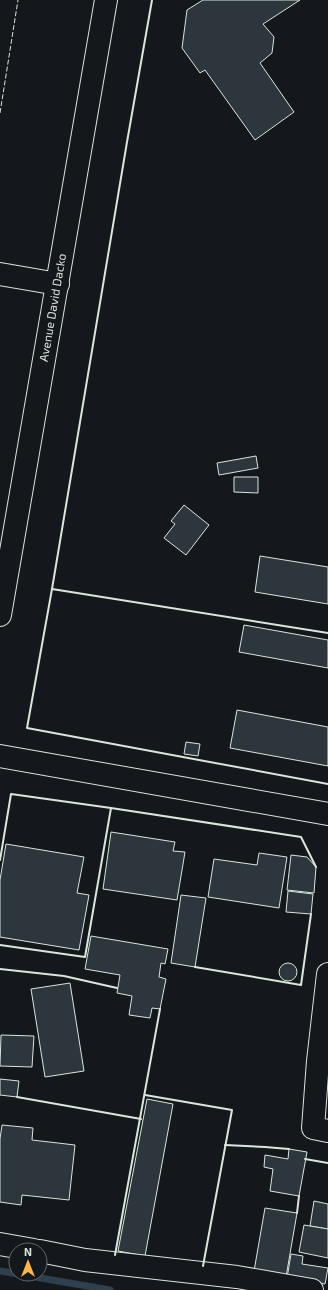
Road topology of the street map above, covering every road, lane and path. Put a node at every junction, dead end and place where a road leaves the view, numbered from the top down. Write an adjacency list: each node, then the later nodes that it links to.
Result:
1 (106, 0): 3 (street, Avenue David Dacko)
2 (0, 274): 3 (street)
3 (58, 284): 4 (street, Avenue David Dacko)
4 (0, 614)
5 (0, 756): 6 (street)
6 (328, 814)
7 (328, 974): 8 (street)
8 (328, 1132)
9 (48, 1253): 10 (street)
10 (312, 1290)

